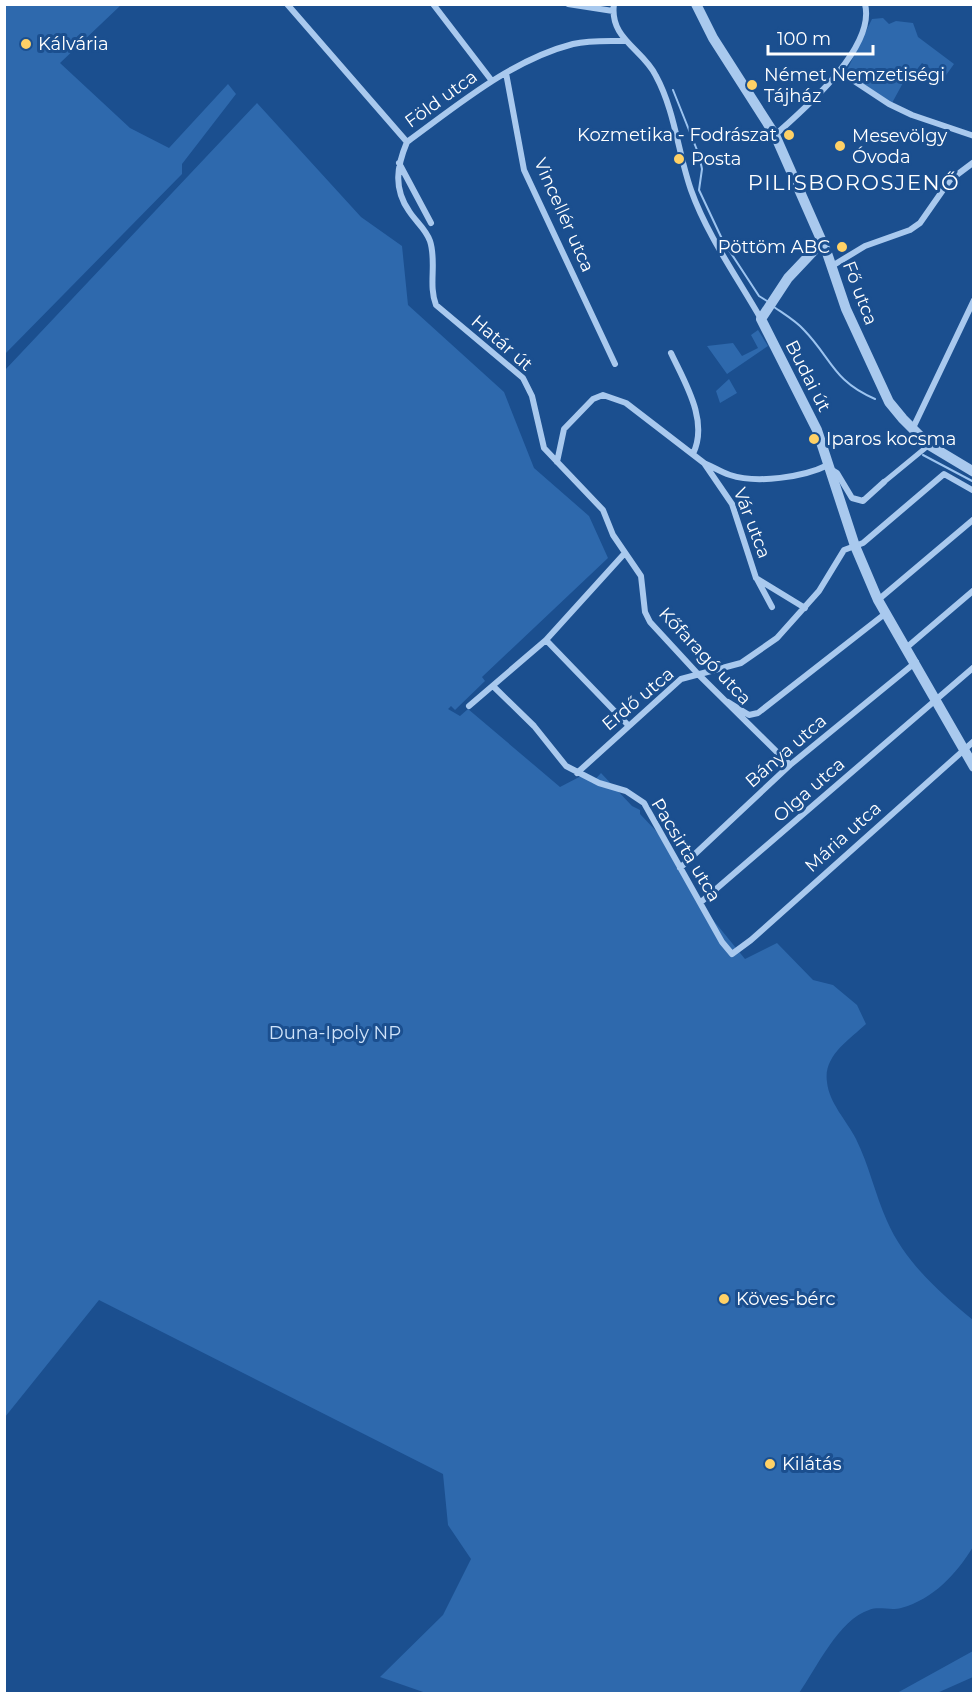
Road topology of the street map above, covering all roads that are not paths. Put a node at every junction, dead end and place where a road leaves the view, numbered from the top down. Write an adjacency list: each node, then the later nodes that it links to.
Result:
1 (287, 4): 13 (street)
2 (433, 4): 10 (street)
3 (568, 4): 6 (street)
4 (696, 4): 11 (street, Fő utca)
5 (866, 4): 8 (street)
6 (614, 8): 7 (street, Budai út)
7 (624, 41): 9 (street, Föld utca); 20 (street, Budai út)
8 (839, 71): 11 (street); 12 (street)
9 (506, 73): 10 (street, Föld utca); 22 (street, Vincellér utca)
10 (492, 81): 13 (street, Föld utca)
11 (775, 135): 17 (street, Fő utca)
12 (974, 136)
13 (407, 142): 15 (street)
14 (974, 162): 18 (street)
15 (398, 163): 16 (street); 26 (street, Határ út)
16 (431, 223)
17 (822, 242): 18 (street, Fő utca); 20 (street)
18 (832, 266): 23 (street, Fő utca)
19 (974, 300): 23 (street)
20 (761, 319): 28 (street, Budai út)
21 (671, 353): 25 (street)
22 (615, 364)
23 (912, 430): 24 (street, Fő utca)
24 (929, 445): 29 (street, Fő utca); 30 (street)
25 (693, 454): 26 (street, Vár utca); 27 (street, Vár utca)
26 (557, 462): 34 (street, Határ út)
27 (704, 463): 28 (street); 35 (street, Vár utca)
28 (828, 466): 30 (street); 33 (street, Budai út)
29 (974, 472)
30 (884, 482)
31 (974, 491): 33 (street, Erdő utca)
32 (974, 519): 37 (street)
33 (855, 546): 37 (street, Budai út); 39 (street, Erdő utca)
34 (624, 554): 41 (street); 45 (street, Kőfaragó utca)
35 (756, 578): 38 (street, Vár utca); 39 (street, Vár utca)
36 (974, 590): 42 (street)
37 (878, 600): 40 (street, Budai út)
38 (772, 608)
39 (805, 608): 45 (street, Erdő utca)
40 (886, 613): 42 (street, Budai út); 48 (street)
41 (546, 640): 46 (street); 50 (street)
42 (906, 648): 43 (street, Budai út)
43 (916, 662): 47 (street, Budai út); 53 (street, Bánya utca)
44 (974, 667): 47 (street, Olga utca)
45 (697, 674): 48 (street, Kőfaragó utca); 50 (street, Erdő utca)
46 (493, 686): 49 (street); 55 (street, Pacsirta utca)
47 (937, 700): 52 (street, Budai út); 57 (street, Olga utca)
48 (725, 702): 53 (street, Kőfaragó utca)
49 (469, 706)
50 (628, 725): 55 (street, Erdő utca)
51 (974, 741): 52 (street, Mária utca)
52 (964, 750): 54 (street, Budai út); 58 (street, Mária utca)
53 (790, 765): 56 (street, Bánya utca)
54 (974, 767)
55 (577, 773): 56 (street, Pacsirta utca)
56 (680, 867): 57 (street, Pacsirta utca)
57 (701, 902): 58 (street, Pacsirta utca)
58 (732, 954)

